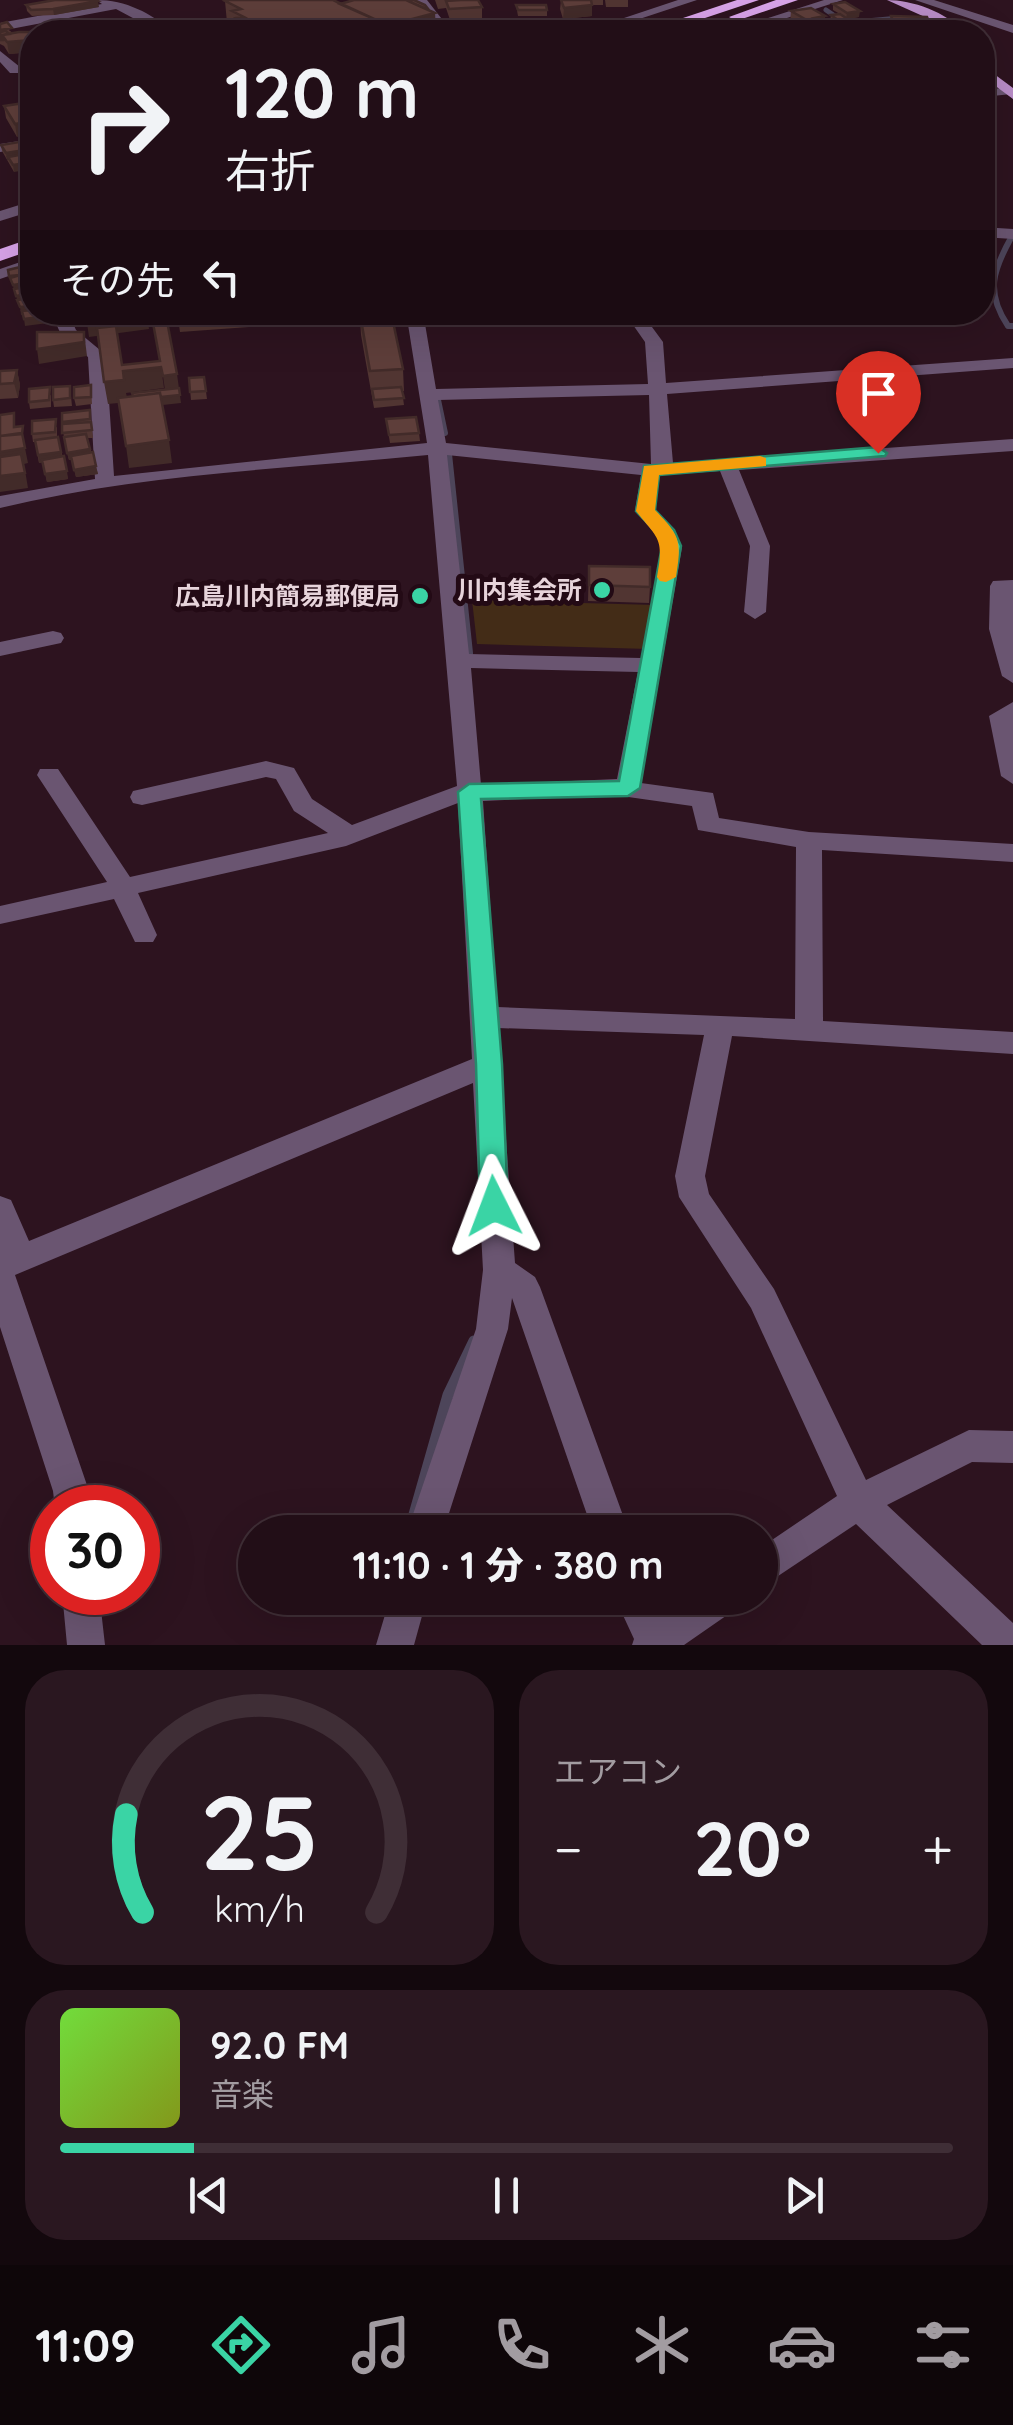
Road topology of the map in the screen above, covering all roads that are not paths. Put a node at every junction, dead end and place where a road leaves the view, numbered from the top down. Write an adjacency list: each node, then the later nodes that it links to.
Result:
1 (102, 0): 10 (street)
2 (420, 0): 13 (street)
3 (691, 0): 9 (street)
4 (752, 0): 15 (highway)
5 (790, 0): 16 (highway)
6 (837, 0): 17 (street)
7 (893, 0): 18 (main road)
8 (921, 0): 19 (street)
9 (662, 4): 14 (street)
10 (118, 5): 11 (street); 12 (street)
11 (38, 20)
12 (149, 20)
13 (436, 20)
14 (623, 20)
15 (688, 20)
16 (726, 20)
17 (771, 20)
18 (942, 20)
19 (984, 20)
20 (0, 56): 21 (street)
21 (15, 70)
22 (64, 325): 32 (street)
23 (416, 325): 27 (street)
24 (642, 325): 26 (street)
25 (1013, 363): 26 (street)
26 (658, 388): 27 (street); 31 (street)
27 (428, 394): 29 (street)
28 (1013, 445): 30 (street)
29 (436, 448): 31 (street); 32 (street); 38 (street)
30 (727, 465): 31 (street); 35 (street)
31 (657, 470): 39 (street)
32 (105, 483): 33 (street)
33 (0, 502)
34 (1013, 586): 40 (street)
35 (756, 612)
36 (53, 638): 37 (street)
37 (0, 649)
38 (458, 661): 39 (street); 45 (street)
39 (650, 665): 44 (street)
40 (1013, 676)
41 (1013, 709): 43 (street)
42 (49, 776): 50 (street)
43 (1013, 776)
44 (628, 788): 45 (street); 48 (street)
45 (469, 792): 47 (street); 53 (street)
46 (142, 798): 47 (street)
47 (349, 836): 50 (street)
48 (809, 841): 49 (street); 55 (street)
49 (1013, 853)
50 (123, 890): 51 (street); 52 (street)
51 (0, 915)
52 (144, 936)
53 (485, 1017): 54 (street); 57 (street)
54 (720, 1024): 55 (street); 63 (street)
55 (809, 1030): 56 (street)
56 (1013, 1044)
57 (489, 1064): 59 (street); 60 (street)
58 (0, 1208): 59 (street)
59 (6, 1268): 62 (street)
60 (499, 1270): 64 (street); 65 (street)
61 (1013, 1447): 63 (street)
62 (70, 1485)
63 (858, 1502): 66 (street); 74 (street)
64 (430, 1515)
65 (606, 1515)
66 (778, 1558)
67 (83, 1615): 72 (street)
68 (404, 1615): 73 (street)
69 (641, 1615): 71 (street)
70 (696, 1615): 71 (street)
71 (654, 1644)
72 (86, 1645)
73 (395, 1645)
74 (1009, 1645)

